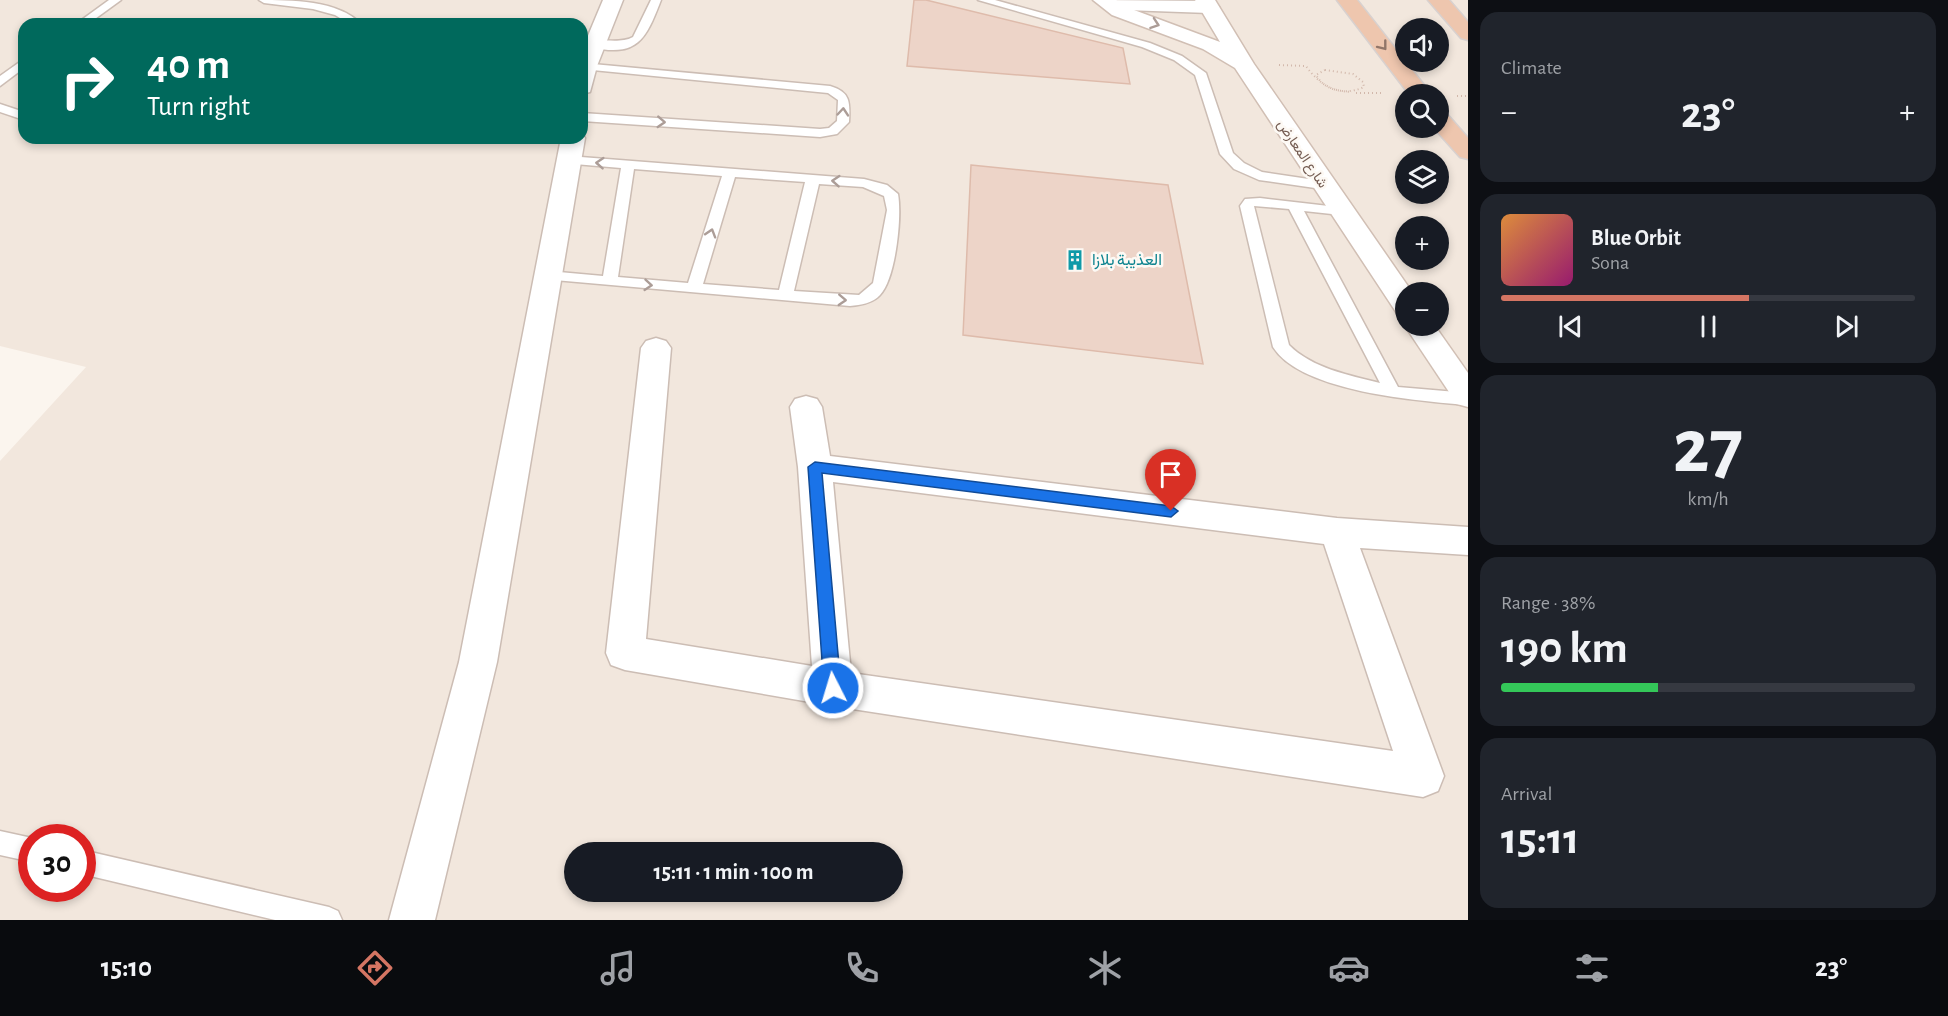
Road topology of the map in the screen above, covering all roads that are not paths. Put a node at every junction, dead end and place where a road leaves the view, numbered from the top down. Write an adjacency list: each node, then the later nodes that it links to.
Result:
1 (116, 0): 10 (lane)
2 (264, 0): 11 (lane)
3 (614, 0): 13 (street)
4 (656, 0): 13 (lane)
5 (983, 0): 29 (lane)
6 (1105, 0): 9 (street); 15 (street, one-way to 15)
7 (1347, 0): 19 (highway, one-way to 19)
8 (1438, 0): 12 (highway)
9 (1207, 4): 15 (street, شارع المعارض)
10 (90, 18)
11 (351, 18)
12 (1468, 34)
13 (594, 45): 14 (street)
14 (588, 58)
15 (1243, 64): 29 (street, شارع المعارض)
16 (588, 66): 22 (lane, one-way to 16)
17 (18, 67): 18 (lane)
18 (0, 82)
19 (1412, 84)
20 (0, 108): 21 (lane)
21 (18, 114)
22 (588, 117)
23 (1449, 130): 25 (highway)
24 (571, 149): 26 (lane, one-way to 24); 32 (street)
25 (1468, 152)
26 (628, 165): 27 (lane); 33 (lane)
27 (730, 173): 28 (lane); 34 (lane, one-way to 27)
28 (813, 179): 36 (lane); 36 (lane, one-way to 28)
29 (1322, 185): 31 (street, شارع المعارض)
30 (1294, 206): 31 (lane); 39 (lane); 39 (lane)
31 (1341, 211): 35 (street, شارع المعارض)
32 (548, 276): 33 (lane); 50 (street)
33 (610, 282): 34 (lane, one-way to 34)
34 (694, 288): 36 (lane)
35 (1395, 289)
36 (785, 296)
37 (1427, 336): 40 (street)
38 (656, 348): 45 (street)
39 (1393, 393): 40 (lane)
40 (1468, 398)
41 (806, 407): 42 (street)
42 (815, 467): 43 (street); 45 (street)
43 (1337, 532): 44 (street); 45 (street)
44 (1468, 541)
45 (833, 688)
46 (0, 843): 47 (lane)
47 (18, 847)
48 (96, 865): 49 (lane)
49 (329, 920)
50 (412, 920)

